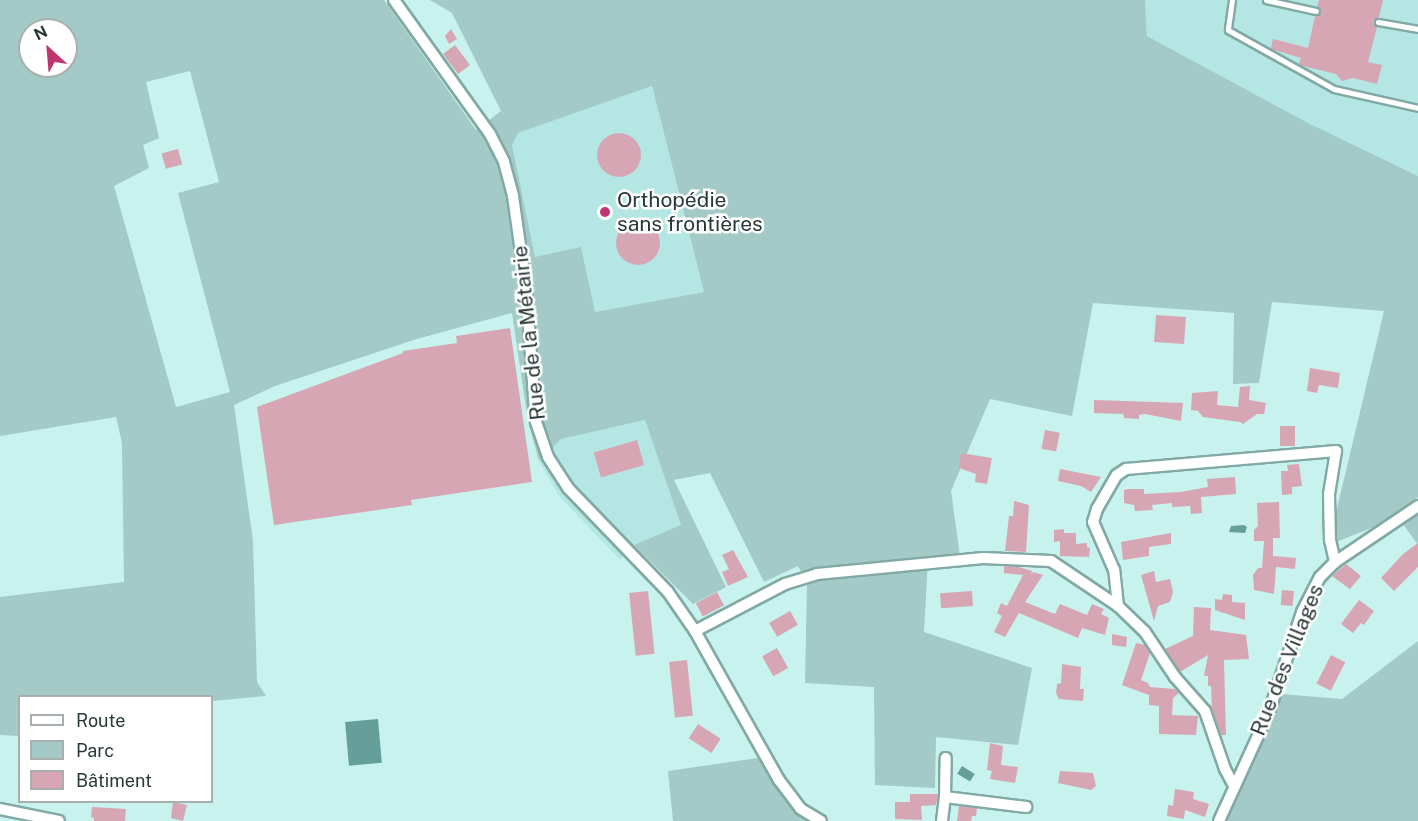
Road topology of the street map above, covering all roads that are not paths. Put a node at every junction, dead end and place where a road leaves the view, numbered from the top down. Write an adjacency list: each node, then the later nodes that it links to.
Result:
1 (394, 0): 11 (street, Rue de la Métairie)
2 (1233, 0): 7 (lane)
3 (1266, 0): 4 (lane)
4 (1316, 11)
5 (1378, 22): 6 (lane)
6 (1418, 29)
7 (1418, 108)
8 (1418, 506): 9 (street, Rue des Villages)
9 (1335, 562): 10 (street); 13 (street, Rue des Villages)
10 (1118, 606): 11 (street); 13 (street)
11 (695, 631): 18 (street, Rue de la Métairie)
12 (946, 758): 14 (street)
13 (1234, 786): 20 (street, Rue des Villages)
14 (945, 797): 15 (street); 19 (street)
15 (1026, 807)
16 (0, 809): 17 (street)
17 (59, 821)
18 (821, 821)
19 (942, 821)
20 (1219, 821)

